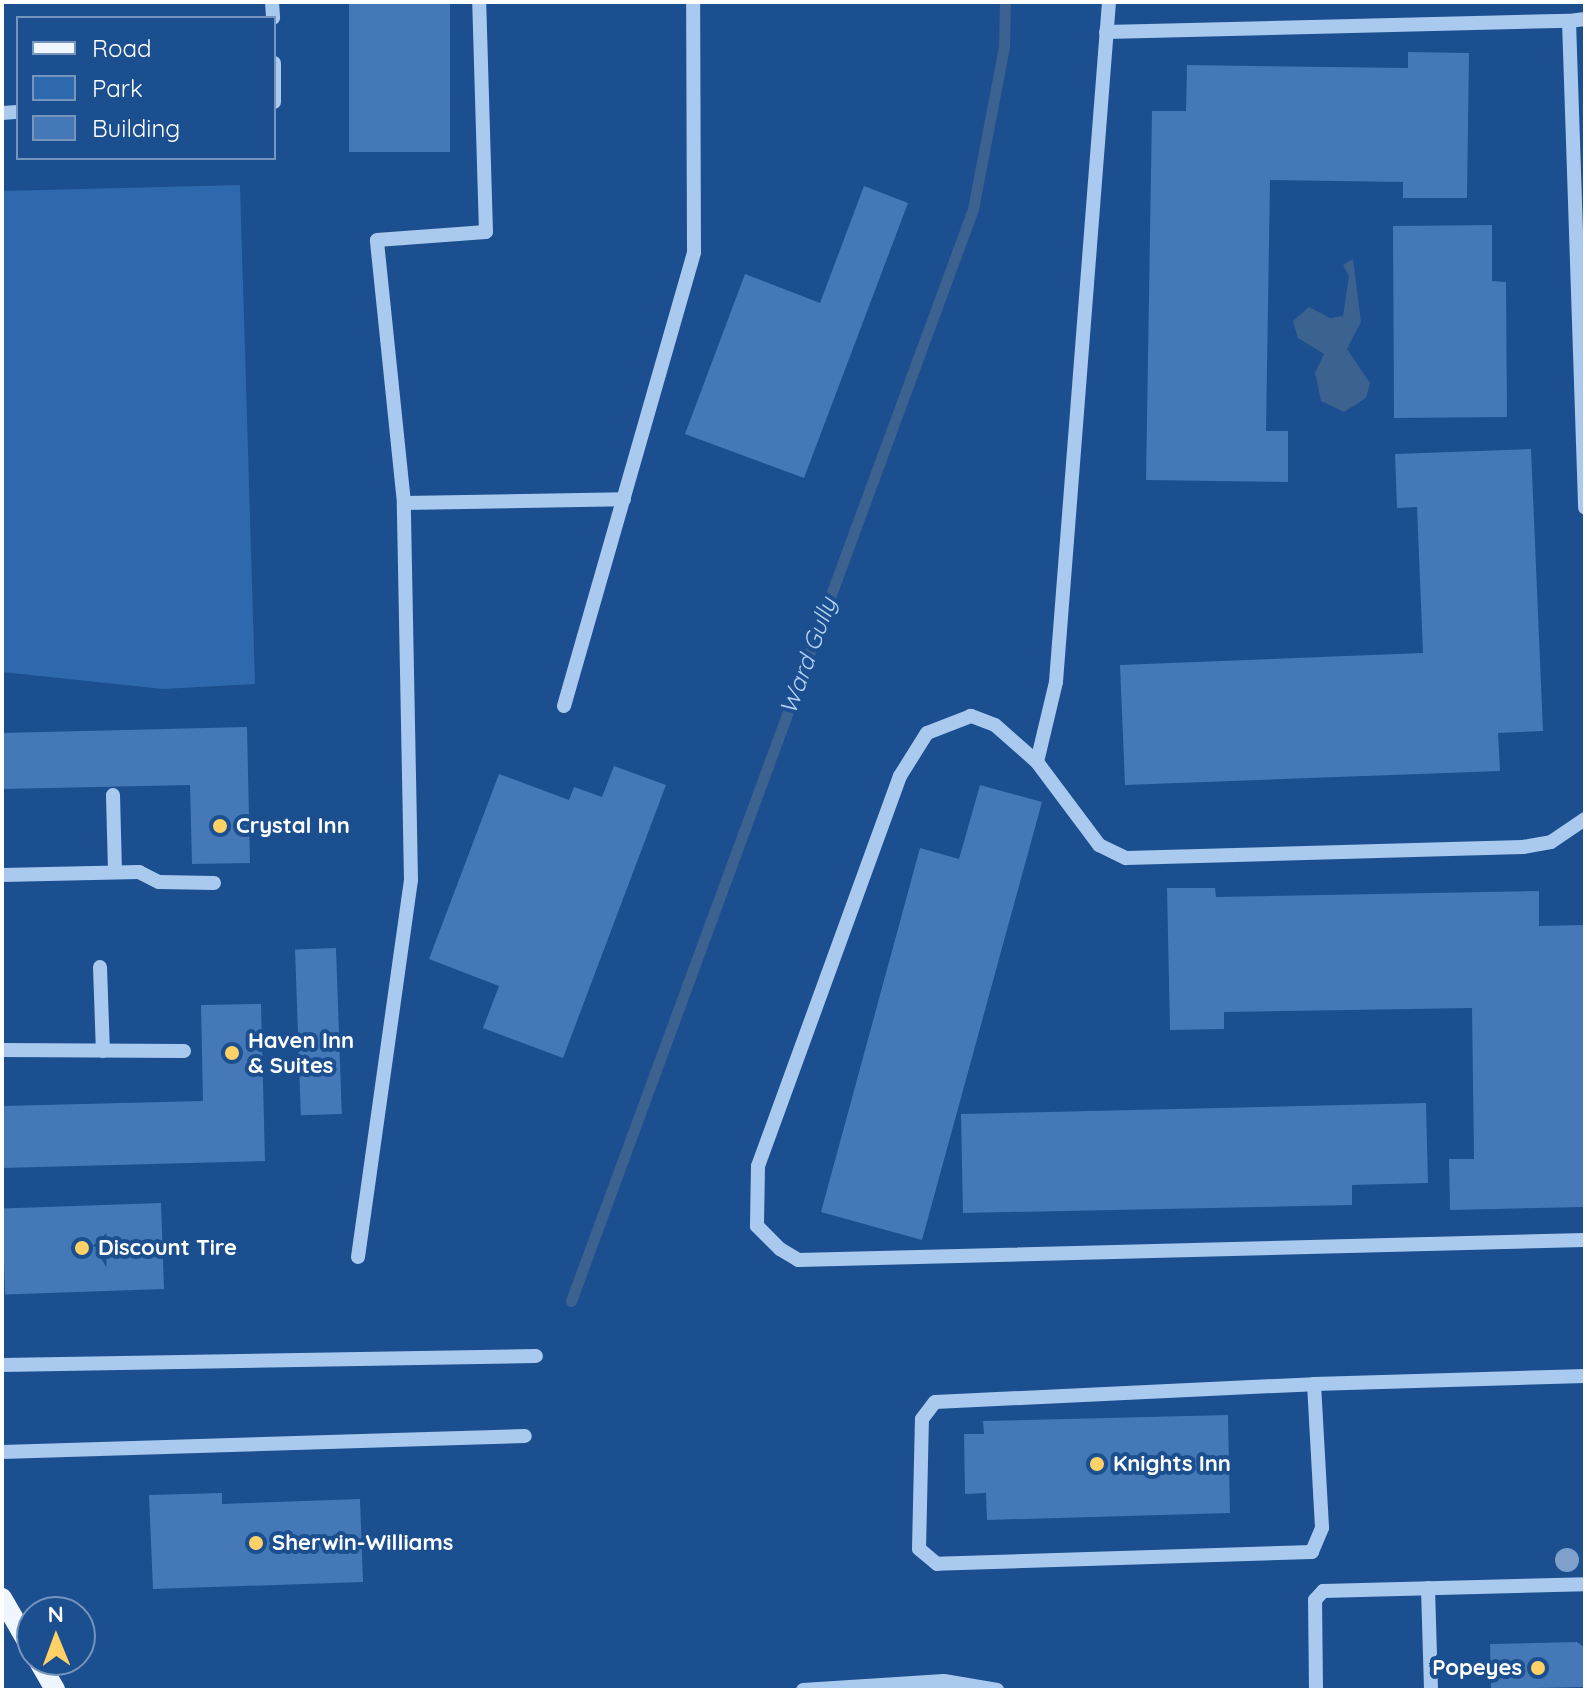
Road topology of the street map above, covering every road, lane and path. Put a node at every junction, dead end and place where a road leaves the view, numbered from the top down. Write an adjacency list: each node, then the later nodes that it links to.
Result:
1 (479, 2): 8 (lane)
2 (693, 2): 7 (lane)
3 (1109, 2): 6 (lane)
4 (1585, 19): 5 (lane)
5 (1569, 21): 6 (lane); 9 (lane)
6 (1106, 32): 11 (lane)
7 (624, 499): 8 (lane); 10 (lane)
8 (404, 503): 22 (lane)
9 (1585, 508)
10 (564, 706)
11 (1037, 762): 13 (lane); 21 (lane)
12 (113, 795): 14 (lane)
13 (1585, 819)
14 (115, 872): 15 (lane); 16 (lane)
15 (2, 875)
16 (214, 883)
17 (100, 967): 19 (lane)
18 (2, 1050): 19 (lane)
19 (103, 1051): 20 (lane)
20 (184, 1051)
21 (1585, 1240)
22 (358, 1257)
23 (536, 1356): 24 (lane)
24 (2, 1365)
25 (1585, 1376): 26 (lane)
26 (1314, 1384): 26 (lane)
27 (525, 1436): 28 (lane)
28 (2, 1452)
29 (1585, 1584): 30 (lane)
30 (1428, 1588): 35 (lane); 36 (lane)
31 (2, 1598): 32 (main road)
32 (16, 1622)
33 (803, 1690): 34 (lane)
34 (997, 1690)
35 (1316, 1690)
36 (1431, 1690)

